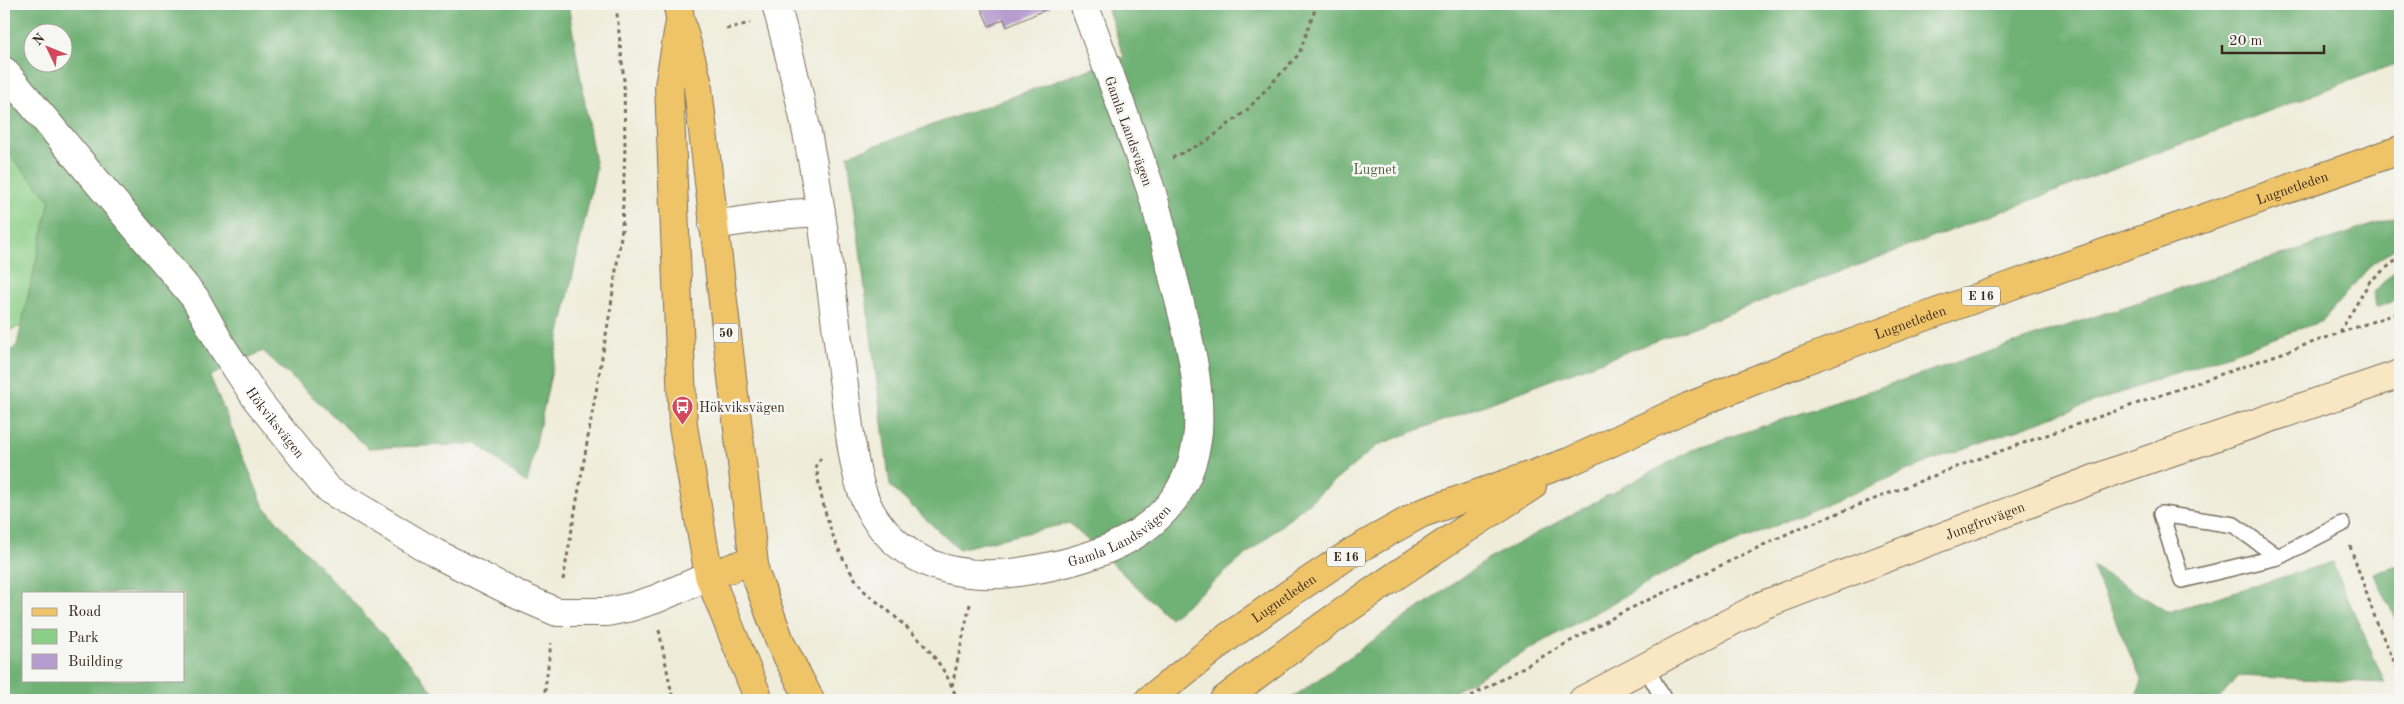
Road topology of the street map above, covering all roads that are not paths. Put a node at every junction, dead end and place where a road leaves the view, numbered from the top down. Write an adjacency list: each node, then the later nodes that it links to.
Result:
1 (776, 4): 6 (street, Gamla Landsvägen)
2 (1084, 4): 6 (street, Gamla Landsvägen)
3 (679, 11): 7 (main road, 50); 8 (main road, 50)
4 (4, 71): 14 (street, Hökviksvägen)
5 (2400, 150): 10 (main road, Lugnetleden / E 16)
6 (821, 212): 7 (street)
7 (713, 225): 8 (main road); 13 (main road, 50)
8 (675, 227): 14 (main road, 50)
9 (2400, 374): 15 (street, Jungfruvägen)
10 (1569, 462): 18 (main road, Lugnetleden / E 16); 19 (main road, Lugnetleden / E 16)
11 (2342, 524): 12 (lane)
12 (2278, 557): 12 (lane)
13 (753, 560): 14 (main road, Hökviksvägen); 17 (main road, 50)
14 (709, 576): 16 (main road, 50)
15 (1645, 666): 20 (street, Jungfruvägen); 21 (lane)
16 (759, 700)
17 (810, 700)
18 (1149, 700)
19 (1224, 700)
20 (1583, 700)
21 (1664, 700)

